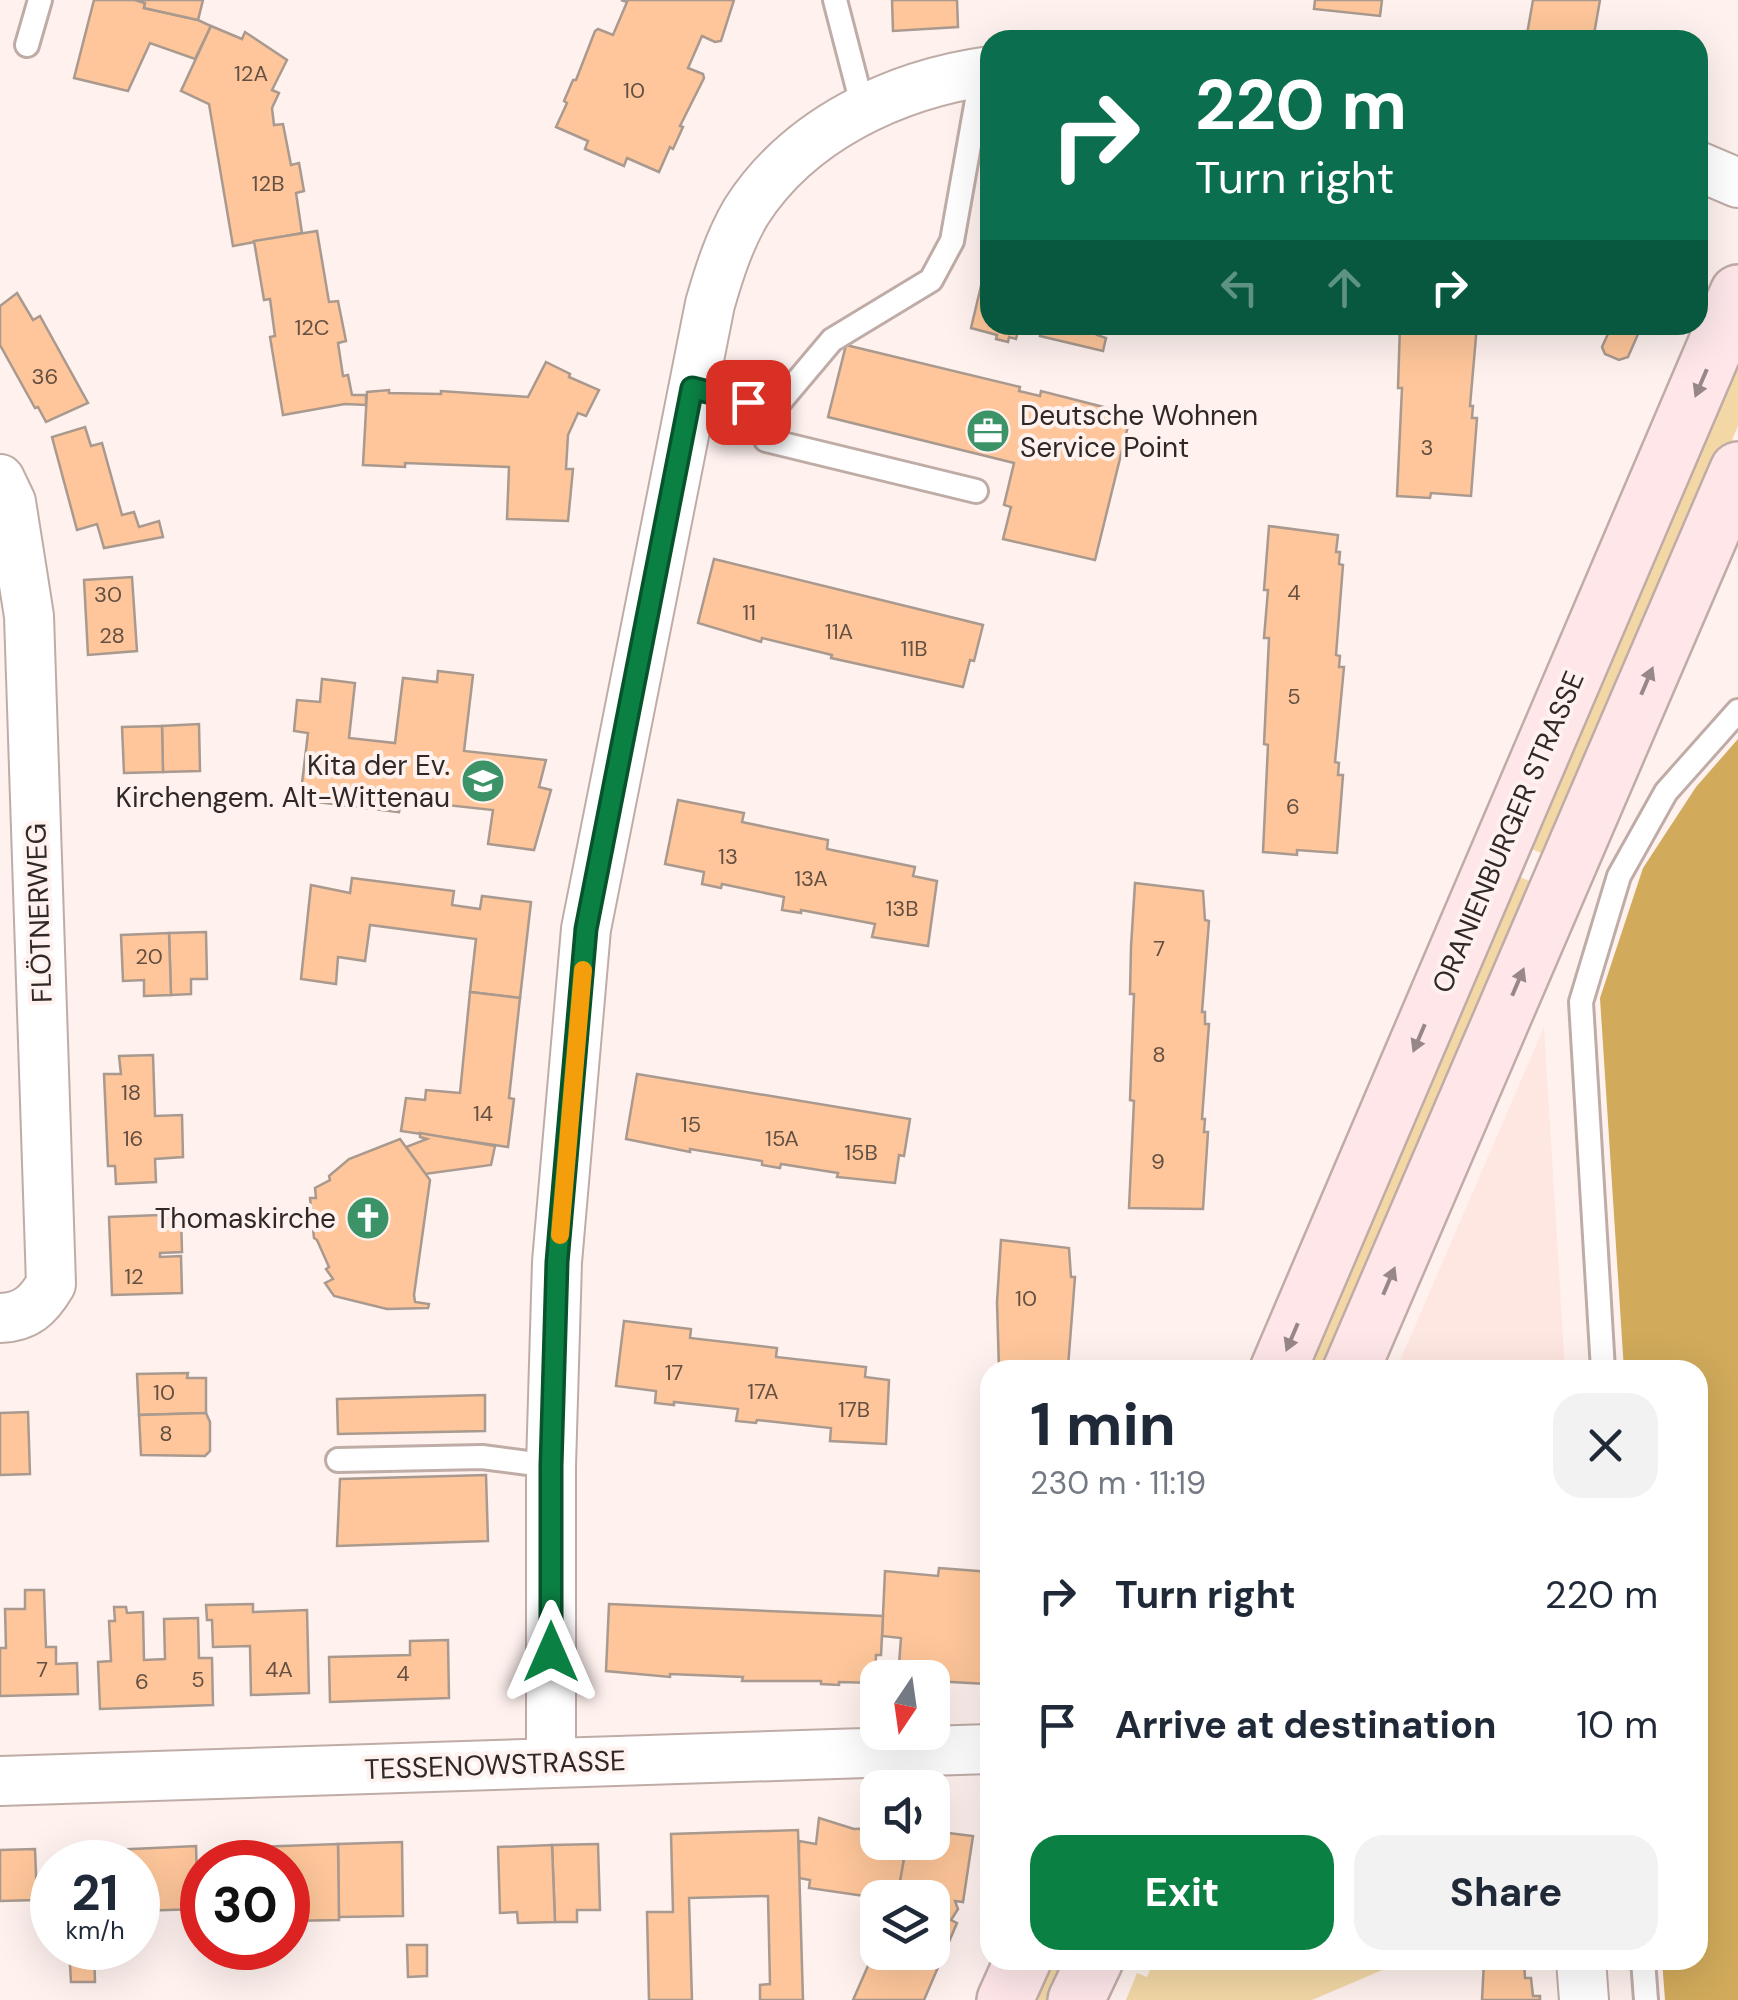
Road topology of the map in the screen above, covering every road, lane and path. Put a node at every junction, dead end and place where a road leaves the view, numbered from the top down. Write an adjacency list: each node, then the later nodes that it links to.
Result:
1 (40, 0): 3 (lane)
2 (836, 0): 6 (lane)
3 (27, 45)
4 (980, 72): 6 (street)
5 (980, 101): 11 (lane)
6 (864, 108): 10 (street)
7 (1708, 170): 8 (street)
8 (1738, 183)
9 (1738, 293): 17 (main road, ORANIENBURGER STRASSE, one-way to 17)
10 (692, 388): 11 (lane); 21 (street)
11 (773, 410): 14 (lane)
12 (1738, 470): 18 (main road, one-way to 12)
13 (0, 478): 16 (street, FLÖTNERWEG)
14 (976, 492)
15 (1738, 711): 19 (lane)
16 (0, 1318)
17 (1282, 1360)
18 (1355, 1360)
19 (1602, 1360)
20 (338, 1460): 21 (lane)
21 (551, 1466): 23 (street)
22 (980, 1749): 23 (street, TESSENOWSTRASSE)
23 (552, 1764): 24 (street, TESSENOWSTRASSE)
24 (0, 1781)
25 (1019, 1970): 29 (main road)
26 (1090, 1970): 30 (main road)
27 (1582, 1970): 31 (street)
28 (1644, 1970): 32 (lane)
29 (1006, 2000)
30 (1076, 2000)
31 (1584, 2000)
32 (1646, 2000)

